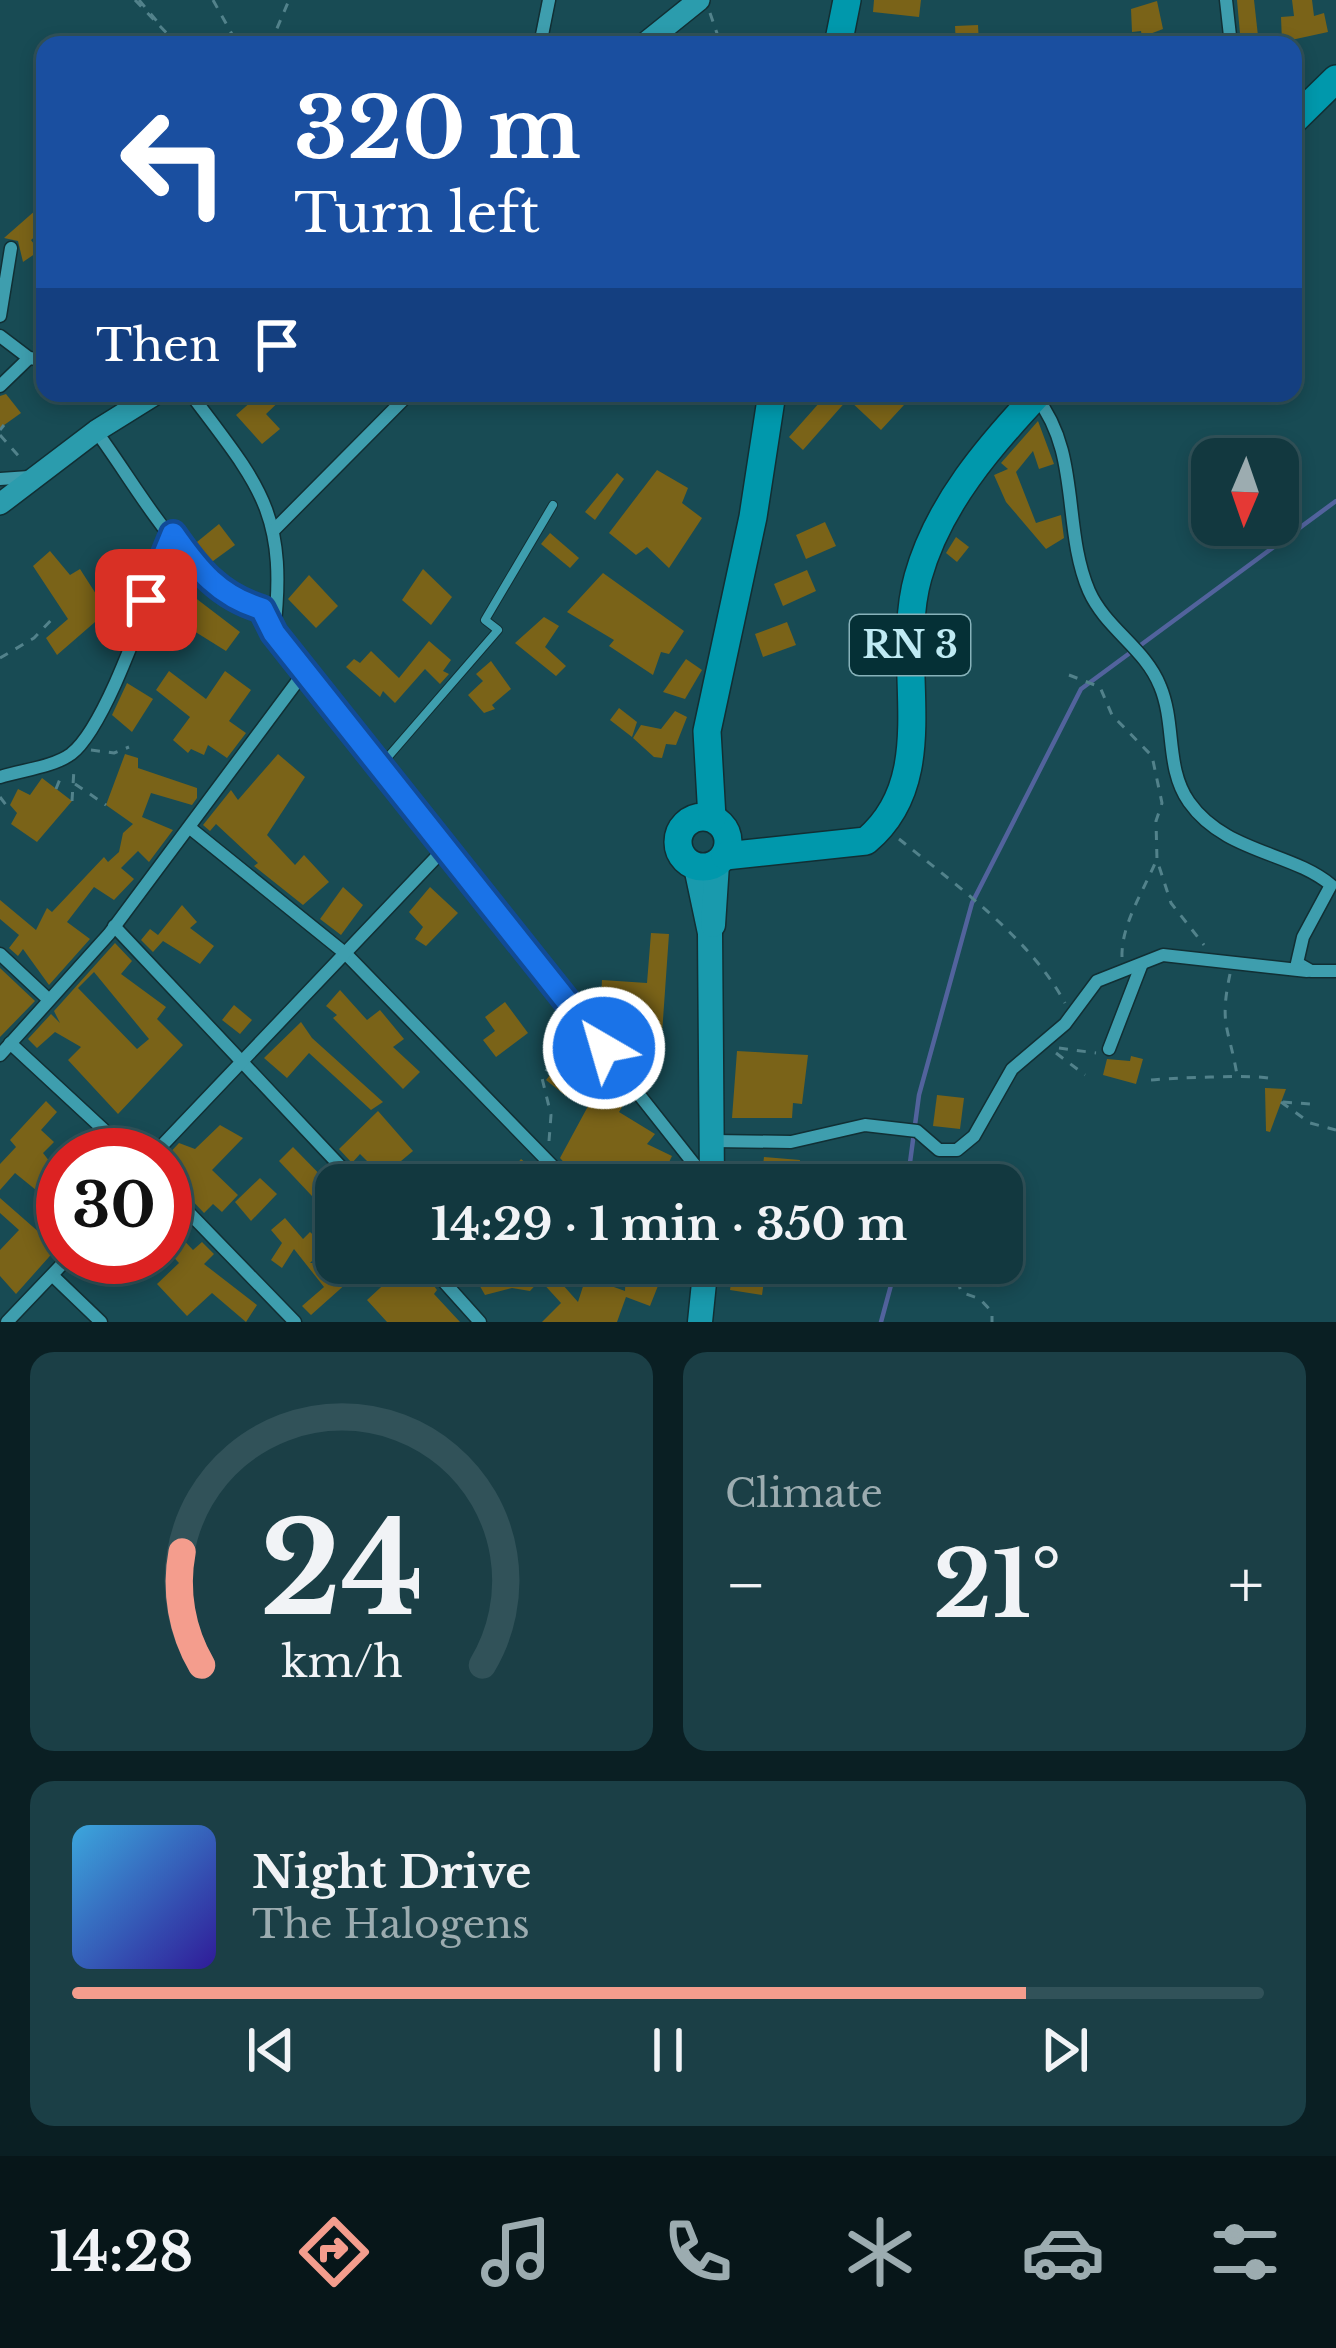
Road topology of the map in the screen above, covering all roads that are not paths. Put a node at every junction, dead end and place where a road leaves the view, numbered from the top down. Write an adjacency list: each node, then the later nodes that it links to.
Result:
1 (549, 0): 5 (street)
2 (702, 0): 6 (main road)
3 (847, 0): 7 (highway)
4 (1226, 0): 8 (street)
5 (542, 36)
6 (655, 36)
7 (840, 36)
8 (1231, 36)
9 (1336, 79): 10 (highway)
10 (1302, 112)
11 (11, 248): 12 (street)
12 (0, 316)
13 (0, 336): 14 (street)
14 (29, 358): 15 (street); 16 (street)
15 (36, 359)
16 (0, 386)
17 (142, 402): 23 (main road)
18 (197, 402): 28 (street)
19 (401, 402): 28 (street)
20 (771, 402): 35 (highway)
21 (1031, 402): 35 (highway, RN 3)
22 (1042, 402): 41 (street)
23 (96, 430): 24 (main road); 29 (street)
24 (38, 476): 25 (street); 26 (main road)
25 (0, 479)
26 (0, 504)
27 (553, 506): 32 (lane)
28 (275, 529): 30 (street)
29 (173, 534): 30 (street); 33 (street)
30 (274, 633): 31 (street)
31 (305, 671): 32 (street); 34 (street)
32 (381, 766): 36 (street)
33 (0, 777)
34 (190, 828): 37 (street); 39 (street)
35 (711, 843): 50 (main road)
36 (445, 848): 39 (street); 53 (street)
37 (114, 926): 43 (street); 47 (street)
38 (0, 954): 43 (street)
39 (346, 954): 47 (street); 52 (street)
40 (1141, 966): 41 (street); 45 (street); 50 (street)
41 (1311, 971): 42 (street)
42 (1336, 971)
43 (48, 1000): 44 (street)
44 (10, 1043): 46 (street); 48 (street)
45 (1104, 1052)
46 (0, 1055)
47 (241, 1058): 49 (street); 51 (street)
48 (102, 1128)
49 (177, 1128)
50 (714, 1141): 54 (main road)
51 (339, 1164)
52 (551, 1164)
53 (695, 1164)
54 (712, 1164)
55 (192, 1216): 62 (street)
56 (44, 1284): 60 (street)
57 (61, 1284): 61 (street)
58 (446, 1284): 63 (street)
59 (704, 1284): 64 (main road)
60 (5, 1317)
61 (100, 1322)
62 (295, 1322)
63 (480, 1322)
64 (700, 1322)

